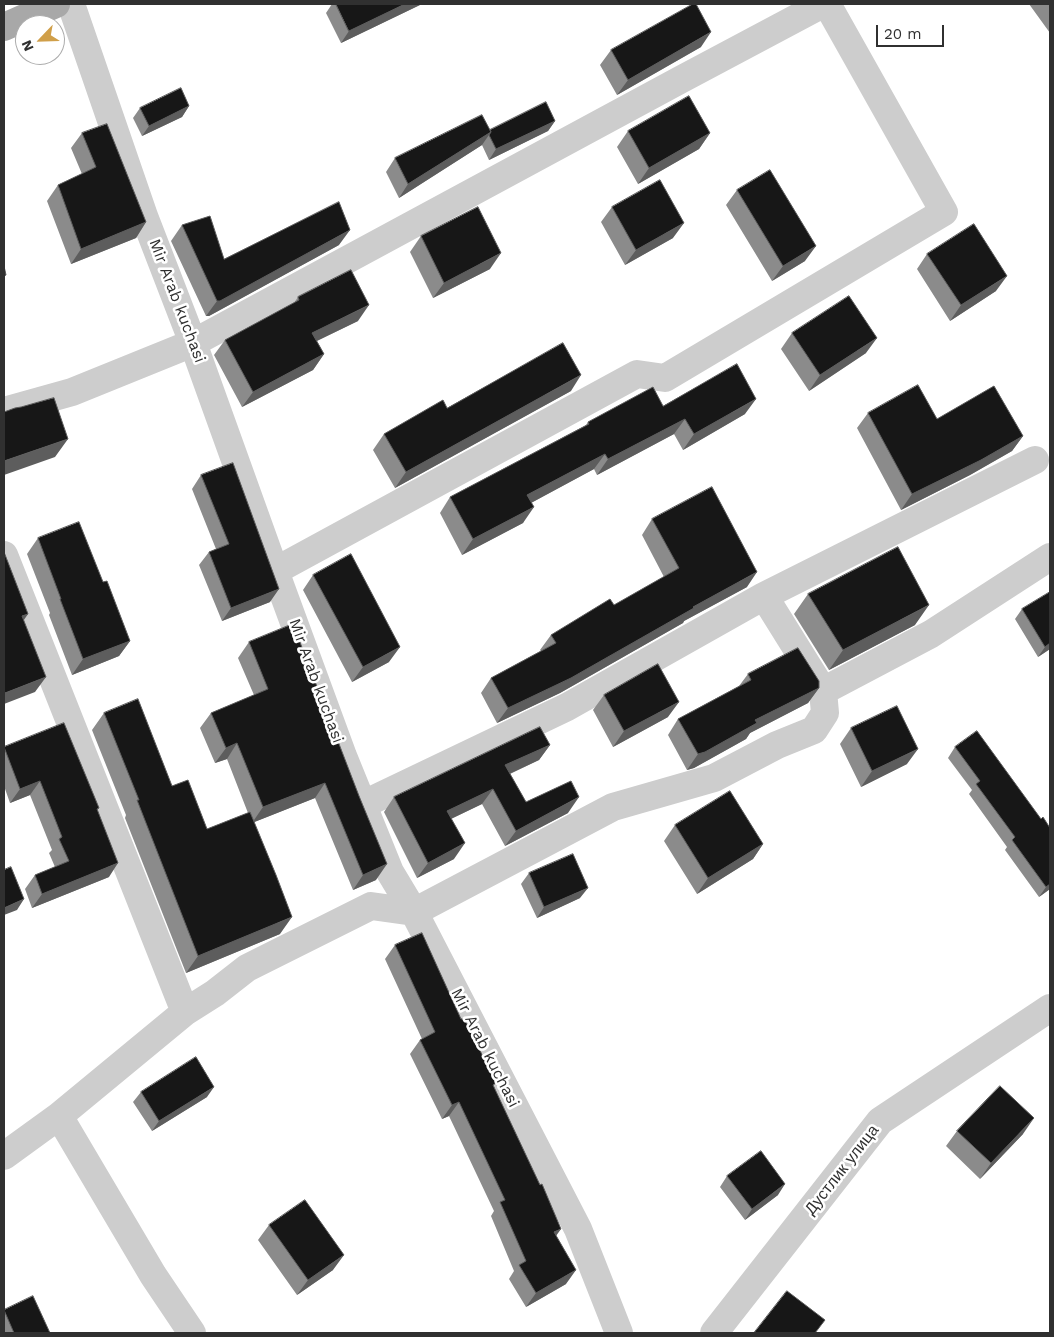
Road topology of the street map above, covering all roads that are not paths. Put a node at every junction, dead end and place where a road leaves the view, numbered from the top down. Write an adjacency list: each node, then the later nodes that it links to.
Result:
1 (56, 4): 4 (main road)
2 (71, 4): 5 (street, Mir Arab kuchasi)
3 (825, 4): 5 (street); 10 (street)
4 (4, 27)
5 (193, 343): 6 (street); 10 (street, Mir Arab kuchasi)
6 (4, 410)
7 (1035, 460): 11 (street)
8 (4, 556): 16 (street)
9 (1050, 557): 12 (street)
10 (275, 571): 13 (street, Mir Arab kuchasi)
11 (764, 596): 12 (street); 13 (street)
12 (823, 691): 14 (street)
13 (362, 805): 14 (street, Mir Arab kuchasi)
14 (414, 912): 16 (street); 20 (street, Mir Arab kuchasi)
15 (1050, 1008): 21 (street, Дустлик улица)
16 (185, 1012): 17 (street)
17 (59, 1116): 18 (street); 19 (street)
18 (4, 1156)
19 (192, 1333)
20 (619, 1333)
21 (714, 1333)

